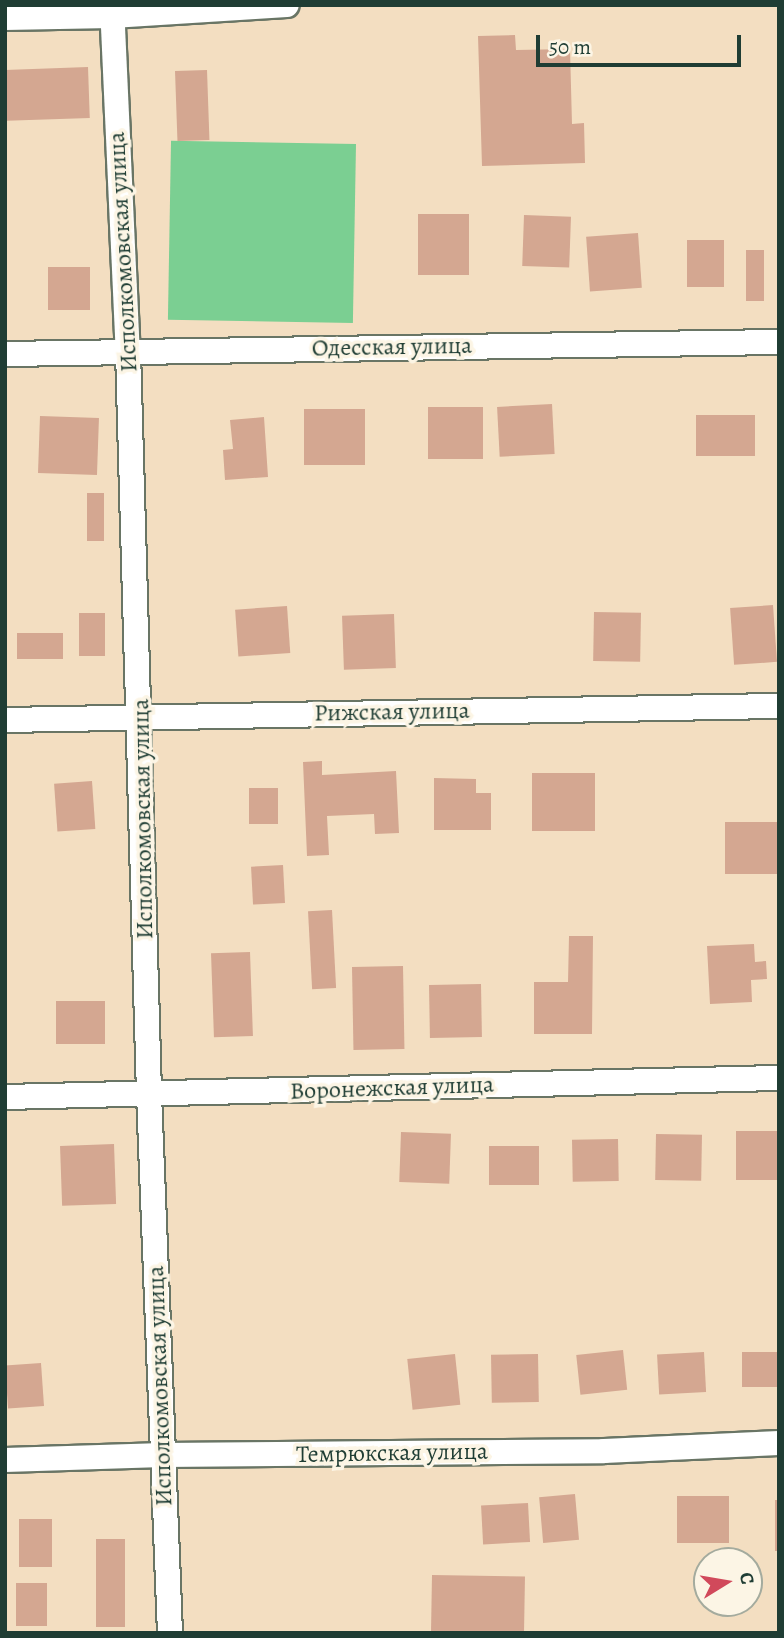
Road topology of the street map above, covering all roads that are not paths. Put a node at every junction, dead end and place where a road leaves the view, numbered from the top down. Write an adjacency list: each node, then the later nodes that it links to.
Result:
1 (287, 5): 2 (street)
2 (112, 11): 3 (street); 5 (street, Исполкомовская улица)
3 (5, 18)
4 (779, 342): 5 (street, Одесская улица)
5 (128, 351): 6 (street, Одесская улица); 8 (street, Исполкомовская улица)
6 (5, 354)
7 (779, 706): 8 (street, Рижская улица)
8 (140, 715): 9 (street, Рижская улица); 11 (street, Исполкомовская улица)
9 (5, 720)
10 (779, 1078): 11 (street, Воронежская улица)
11 (149, 1094): 12 (street, Воронежская улица); 14 (street, Исполкомовская улица)
12 (5, 1097)
13 (779, 1443): 14 (street, Темрюкская улица)
14 (163, 1455): 15 (street, Темрюкская улица); 16 (street, Исполкомовская улица)
15 (5, 1460)
16 (170, 1633)

